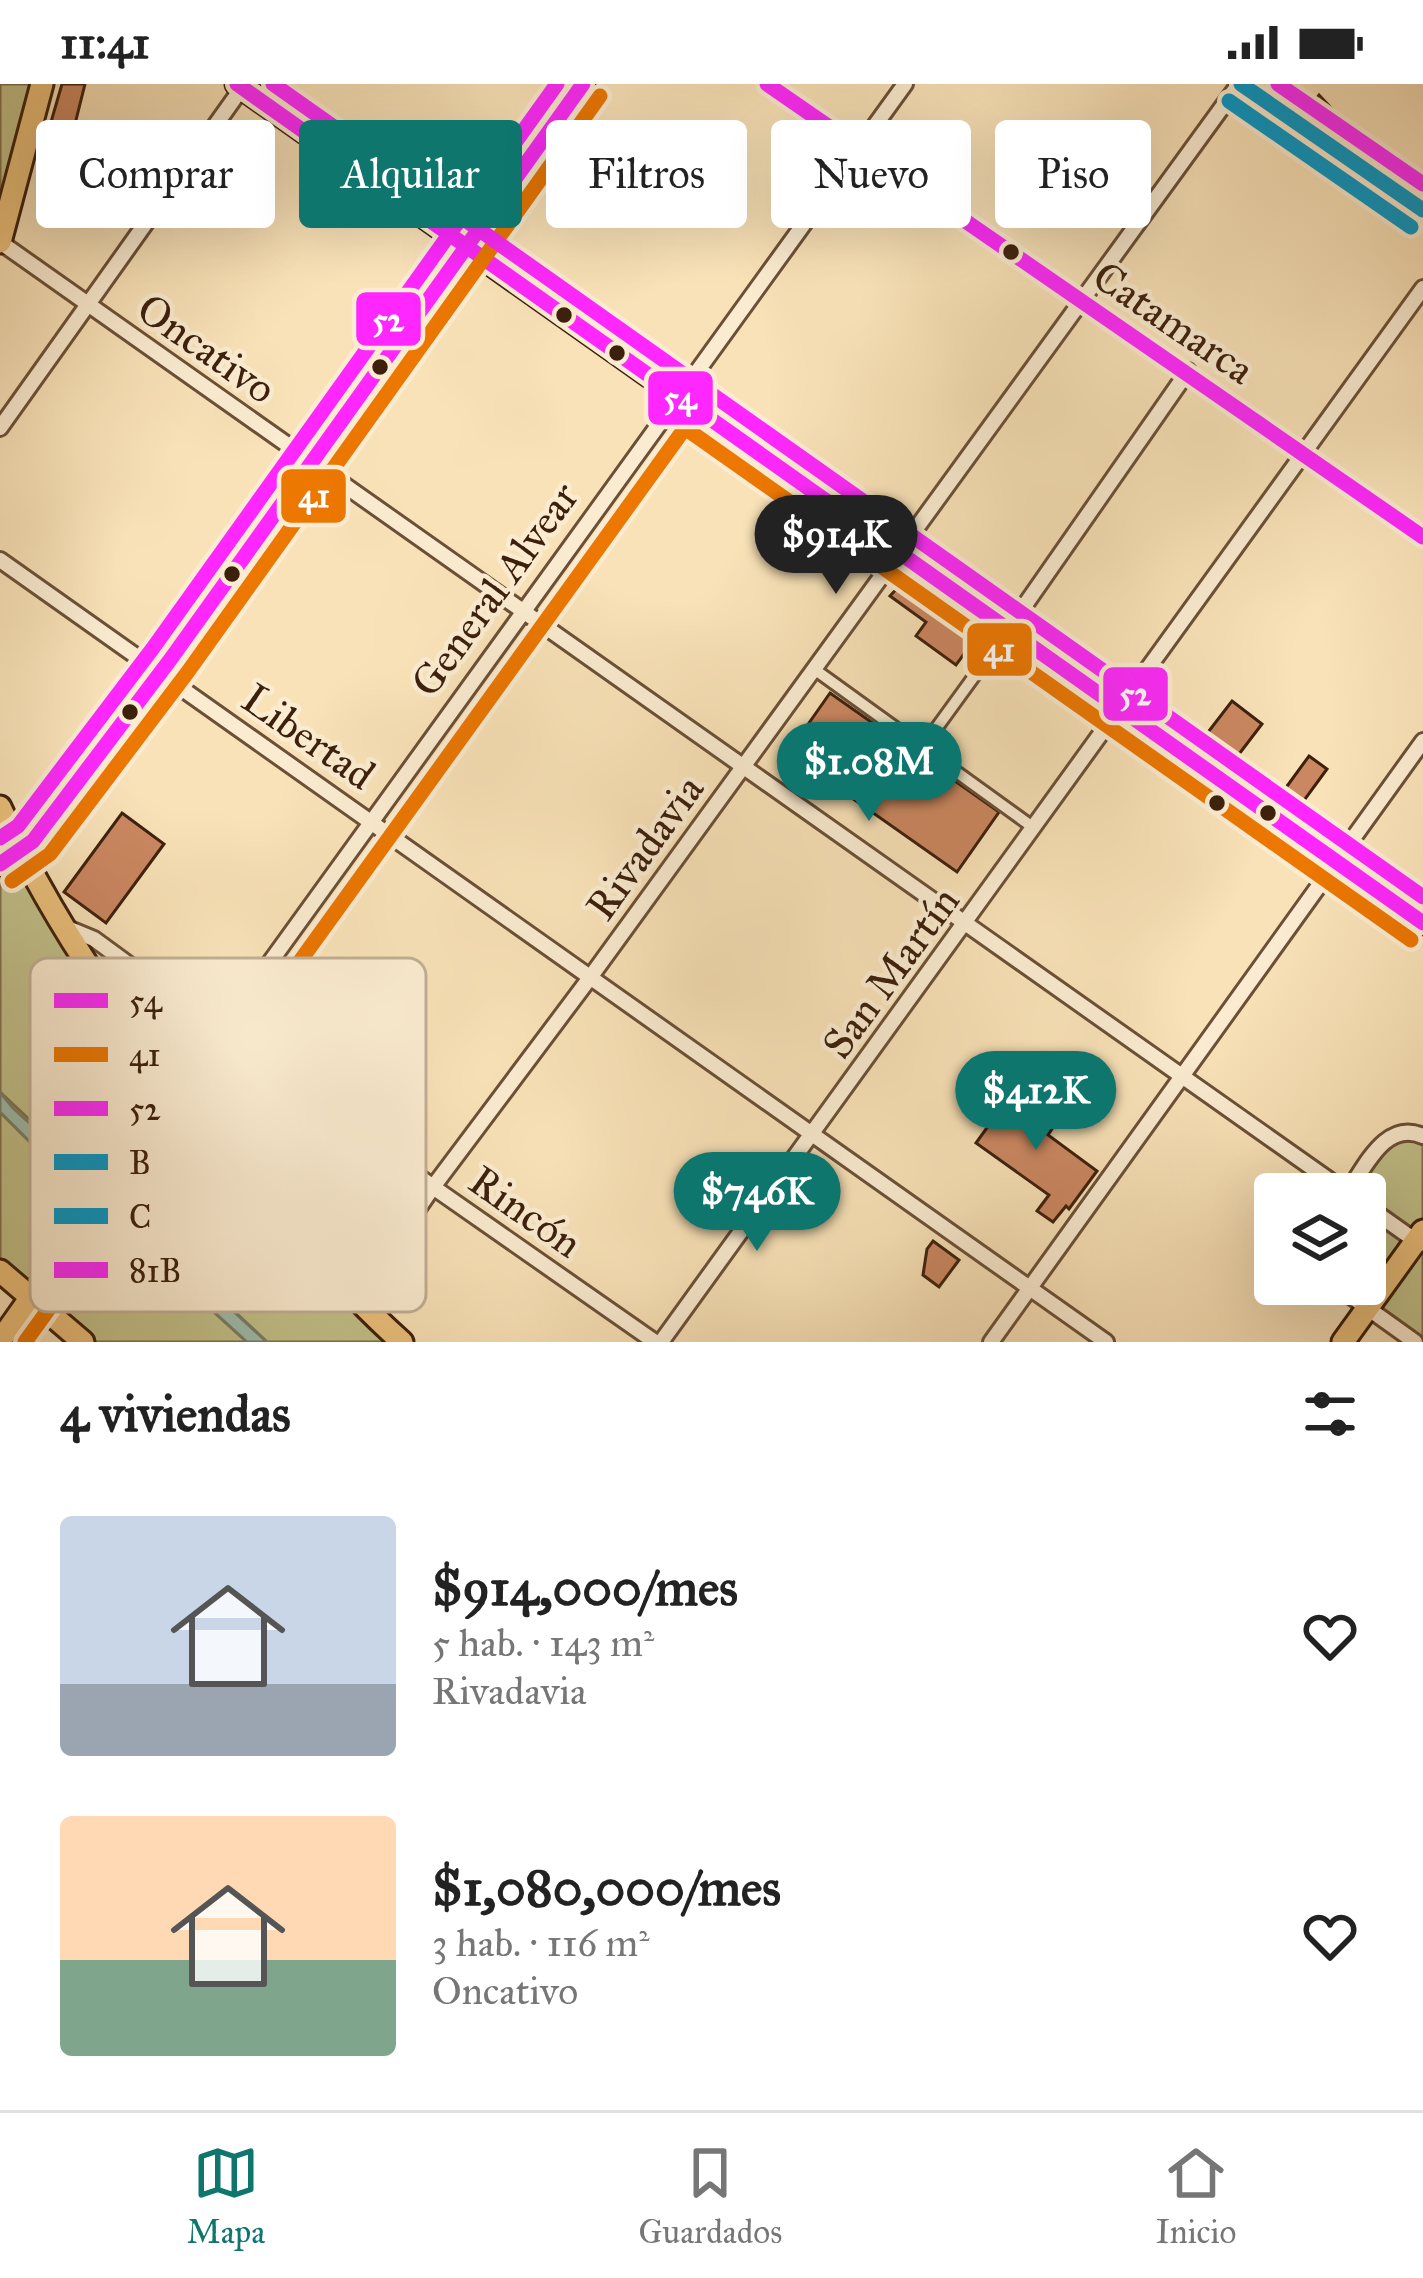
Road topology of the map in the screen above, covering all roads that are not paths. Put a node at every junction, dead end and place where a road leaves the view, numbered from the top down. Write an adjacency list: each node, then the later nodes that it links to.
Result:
1 (42, 84): 14 (main road)
2 (561, 84): 13 (main road)
3 (583, 84): 13 (main road)
4 (767, 84): 8 (street, Catamarca)
5 (905, 84): 9 (street, General Alvear)
6 (1240, 84): 10 (street); 16 (street, Rivadavia)
7 (241, 85): 13 (main road); 17 (street)
8 (820, 120)
9 (879, 120)
10 (1423, 210)
11 (971, 223): 16 (street, Catamarca)
12 (802, 228): 19 (street, General Alvear)
13 (460, 240): 19 (main road); 22 (main road)
14 (0, 242): 17 (street, Oncativo)
15 (1423, 288): 21 (street, San Martín)
16 (1083, 299): 18 (street, Catamarca); 24 (street, Rivadavia)
17 (90, 307): 20 (street); 22 (street, Oncativo)
18 (1188, 371): 21 (street, Catamarca); 27 (street)
19 (680, 399): 24 (main road); 26 (street, General Alvear)
20 (0, 428)
21 (1305, 452): 23 (street, Catamarca); 30 (street, San Martín)
22 (307, 458): 26 (street, Oncativo); 28 (main road)
23 (1423, 537)
24 (898, 554): 27 (main road); 29 (street, Rivadavia)
25 (0, 560): 28 (street, Libertad)
26 (526, 614): 33 (street, Oncativo); 35 (street, General Alvear)
27 (1007, 631): 30 (main road); 32 (street)
28 (153, 666): 35 (street, Libertad); 37 (main road)
29 (814, 669): 32 (street); 33 (street, Rivadavia)
30 (1119, 710): 36 (street, San Martín); 38 (main road)
31 (1423, 741): 38 (street)
32 (922, 748): 36 (street)
33 (743, 766): 40 (street, Oncativo); 46 (street, Rivadavia)
34 (0, 807): 37 (main road)
35 (373, 820): 45 (street, General Alvear); 46 (street, Libertad)
36 (1034, 828): 40 (street, San Martín)
37 (20, 848): 39 (main road); 42 (main road)
38 (1336, 862): 41 (main road); 47 (street)
39 (0, 864)
40 (966, 923): 47 (street, Oncativo); 48 (street, San Martín)
41 (1423, 923)
42 (65, 927): 43 (main road); 44 (street, Rincón)
43 (86, 958)
44 (120, 958)
45 (275, 958)
46 (589, 979): 48 (street, Libertad); 53 (street, Rivadavia)
47 (1181, 1078): 50 (street, Oncativo); 58 (street)
48 (812, 1136): 58 (street, Libertad); 68 (street, San Martín)
49 (1423, 1136): 51 (street)
50 (1317, 1173)
51 (1362, 1173)
52 (426, 1182): 53 (street, Rincón)
53 (433, 1187): 54 (street, Rivadavia); 68 (street, Rincón)
54 (426, 1197)
55 (1386, 1218): 56 (street)
56 (1420, 1239): 62 (main road)
57 (0, 1271): 59 (main road)
58 (1029, 1288): 69 (street); 70 (street, Libertad)
59 (30, 1298)
60 (30, 1303): 65 (main road)
61 (1363, 1305): 62 (street)
62 (1367, 1308): 71 (main road); 72 (street)
63 (47, 1312): 66 (main road)
64 (371, 1312): 67 (main road)
65 (0, 1341)
66 (83, 1342)
67 (402, 1342)
68 (658, 1342)
69 (991, 1342)
70 (1106, 1342)
71 (1343, 1342)
72 (1415, 1342)

